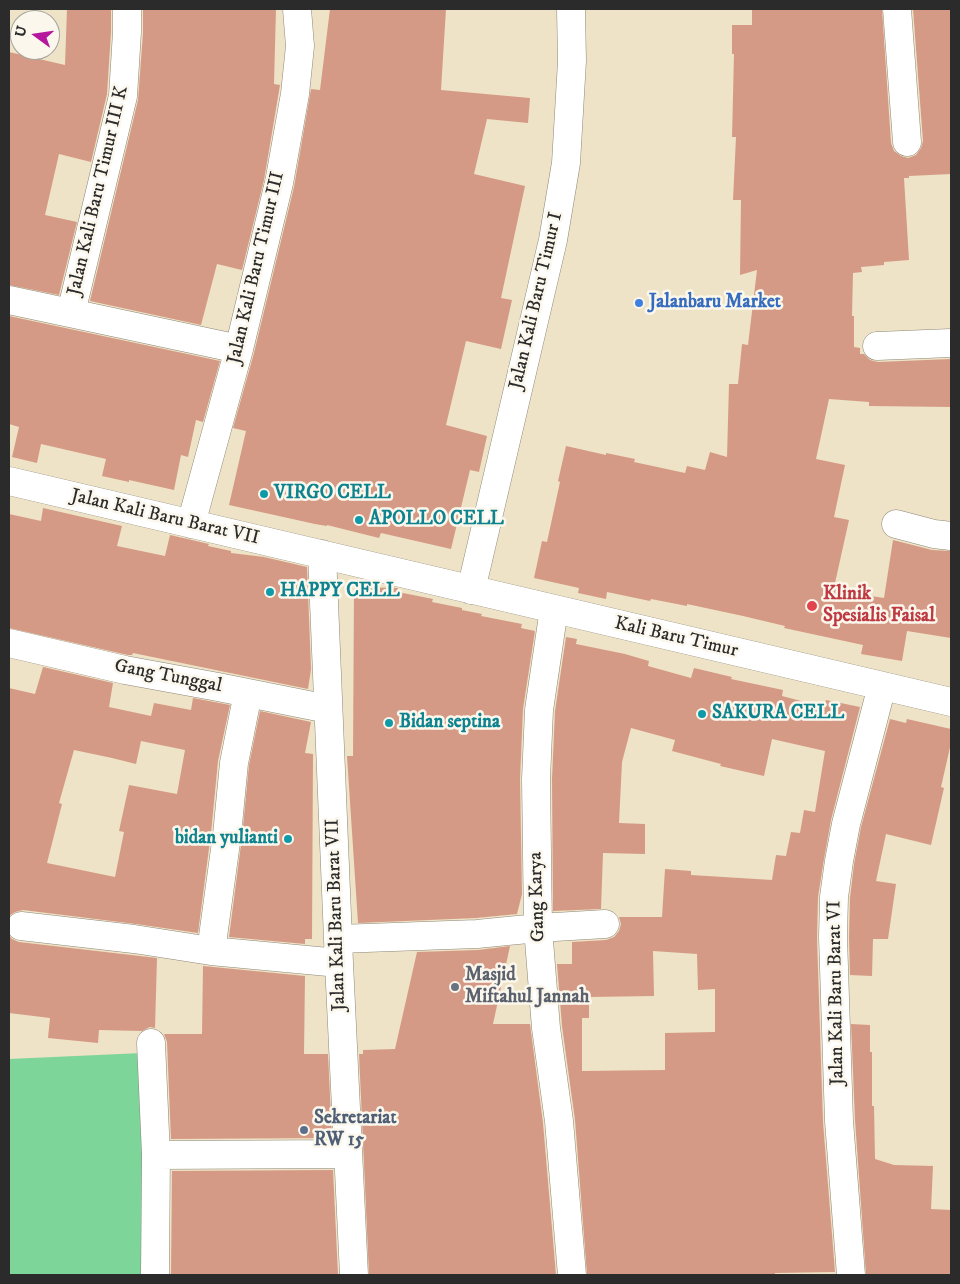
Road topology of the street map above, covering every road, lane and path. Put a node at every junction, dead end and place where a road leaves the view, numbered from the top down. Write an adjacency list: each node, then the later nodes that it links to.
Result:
1 (127, 9): 7 (street, Jalan Kali Baru Timur III K)
2 (298, 9): 10 (street, Jalan Kali Baru Timur III)
3 (571, 9): 16 (street, Jalan Kali Baru Timur I)
4 (897, 9): 5 (street)
5 (907, 142)
6 (9, 300): 7 (street)
7 (71, 313): 10 (street)
8 (951, 344): 9 (street)
9 (877, 346)
10 (239, 349): 12 (street, Jalan Kali Baru Timur III)
11 (9, 481): 12 (street, Jalan Kali Baru Barat VII)
12 (191, 524): 15 (street, Jalan Kali Baru Barat VII)
13 (896, 524): 14 (street)
14 (951, 536)
15 (322, 554): 16 (street, Jalan Kali Baru Barat VII); 22 (street, Jalan Kali Baru Barat VII)
16 (471, 590): 17 (street, Kali Baru Timur)
17 (554, 609): 19 (street, Kali Baru Timur); 25 (street, Gang Karya)
18 (9, 643): 20 (street, Gang Tunggal)
19 (882, 686): 21 (street, Kali Baru Timur); 34 (street, Jalan Kali Baru Barat VI)
20 (248, 693): 22 (street, Gang Tunggal); 26 (street)
21 (951, 702)
22 (328, 709): 27 (street, Jalan Kali Baru Barat VII)
23 (605, 924): 25 (street)
24 (21, 926): 26 (street)
25 (538, 928): 27 (street); 33 (street, Gang Karya)
26 (210, 951): 27 (street)
27 (338, 951): 29 (street, Jalan Kali Baru Barat VII)
28 (151, 1043): 30 (street)
29 (348, 1154): 30 (street); 32 (street, Jalan Kali Baru Barat VII)
30 (156, 1155): 31 (street)
31 (156, 1275)
32 (354, 1275)
33 (572, 1275)
34 (852, 1275)

